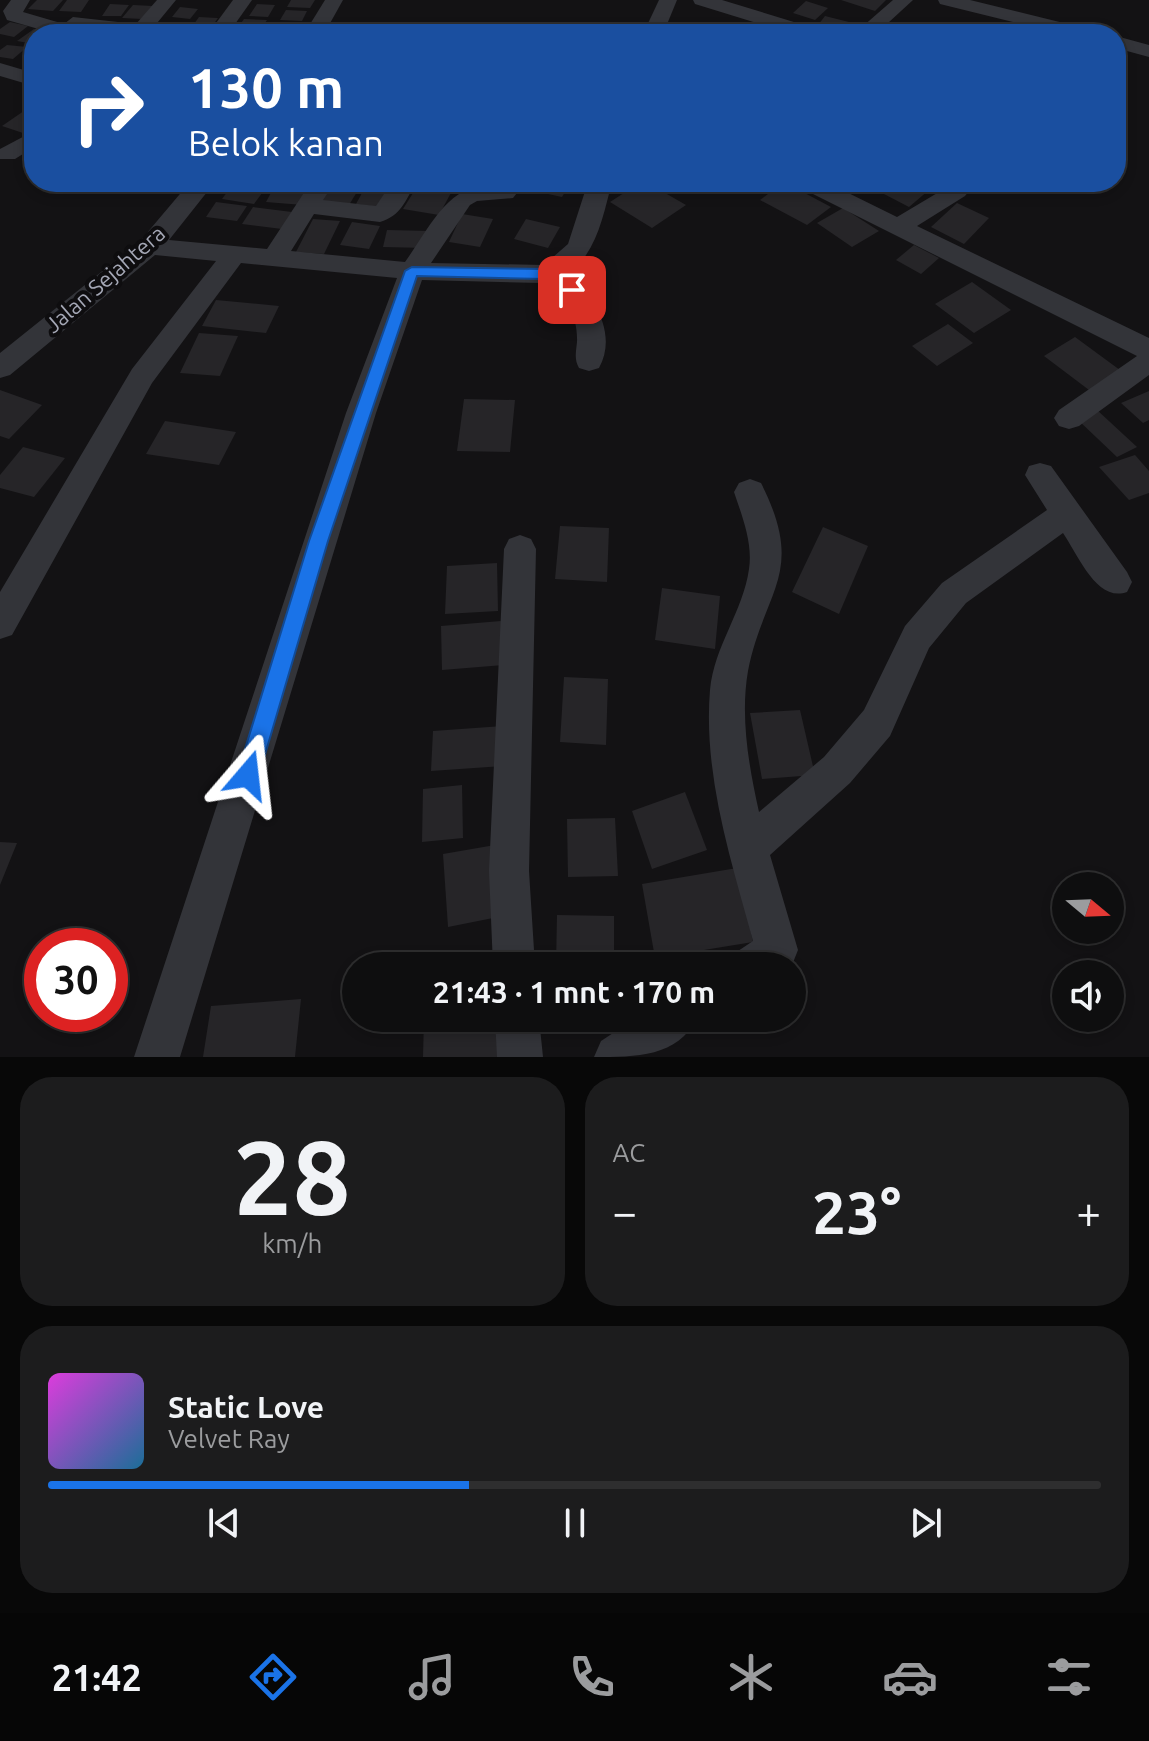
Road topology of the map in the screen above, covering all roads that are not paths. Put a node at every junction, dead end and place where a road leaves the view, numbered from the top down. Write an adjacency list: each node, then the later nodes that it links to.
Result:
1 (21, 0): 10 (street)
2 (95, 0): 11 (street)
3 (167, 0): 12 (street)
4 (243, 0): 13 (street)
5 (334, 0): 14 (street)
6 (668, 0): 15 (street)
7 (702, 0): 16 (street)
8 (904, 0): 17 (street)
9 (947, 0): 18 (street)
10 (50, 24)
11 (76, 24)
12 (147, 24)
13 (225, 24)
14 (320, 24)
15 (657, 24)
16 (780, 24)
17 (879, 24)
18 (1044, 24)
19 (1126, 45): 20 (street)
20 (1149, 51)
21 (0, 69): 22 (street)
22 (24, 77)
23 (24, 144): 24 (street)
24 (7, 154)
25 (195, 192): 36 (street, Jalan Sejahtera)
26 (317, 192): 34 (street)
27 (399, 192): 34 (street)
28 (597, 192): 40 (street)
29 (827, 192): 33 (street)
30 (849, 192): 33 (street)
31 (955, 192): 35 (street)
32 (505, 193): 39 (street)
33 (839, 198): 35 (street)
34 (308, 206): 38 (street)
35 (898, 227): 41 (street)
36 (150, 246): 37 (street); 44 (street, Jalan Sejahtera)
37 (234, 255): 38 (street); 51 (street)
38 (273, 259): 39 (street)
39 (412, 271): 40 (street); 57 (street)
40 (548, 274): 42 (street)
41 (1149, 350)
42 (589, 361)
43 (1149, 361): 45 (street)
44 (0, 368)
45 (1069, 418)
46 (1040, 475): 48 (street)
47 (750, 492): 52 (street)
48 (1066, 514): 50 (street); 52 (street)
49 (520, 549): 53 (street)
50 (1115, 582)
51 (0, 624)
52 (749, 847): 54 (street)
53 (513, 952)
54 (774, 952)
55 (518, 1032): 58 (street)
56 (654, 1032): 59 (street)
57 (157, 1057)
58 (520, 1057)
59 (617, 1057)

